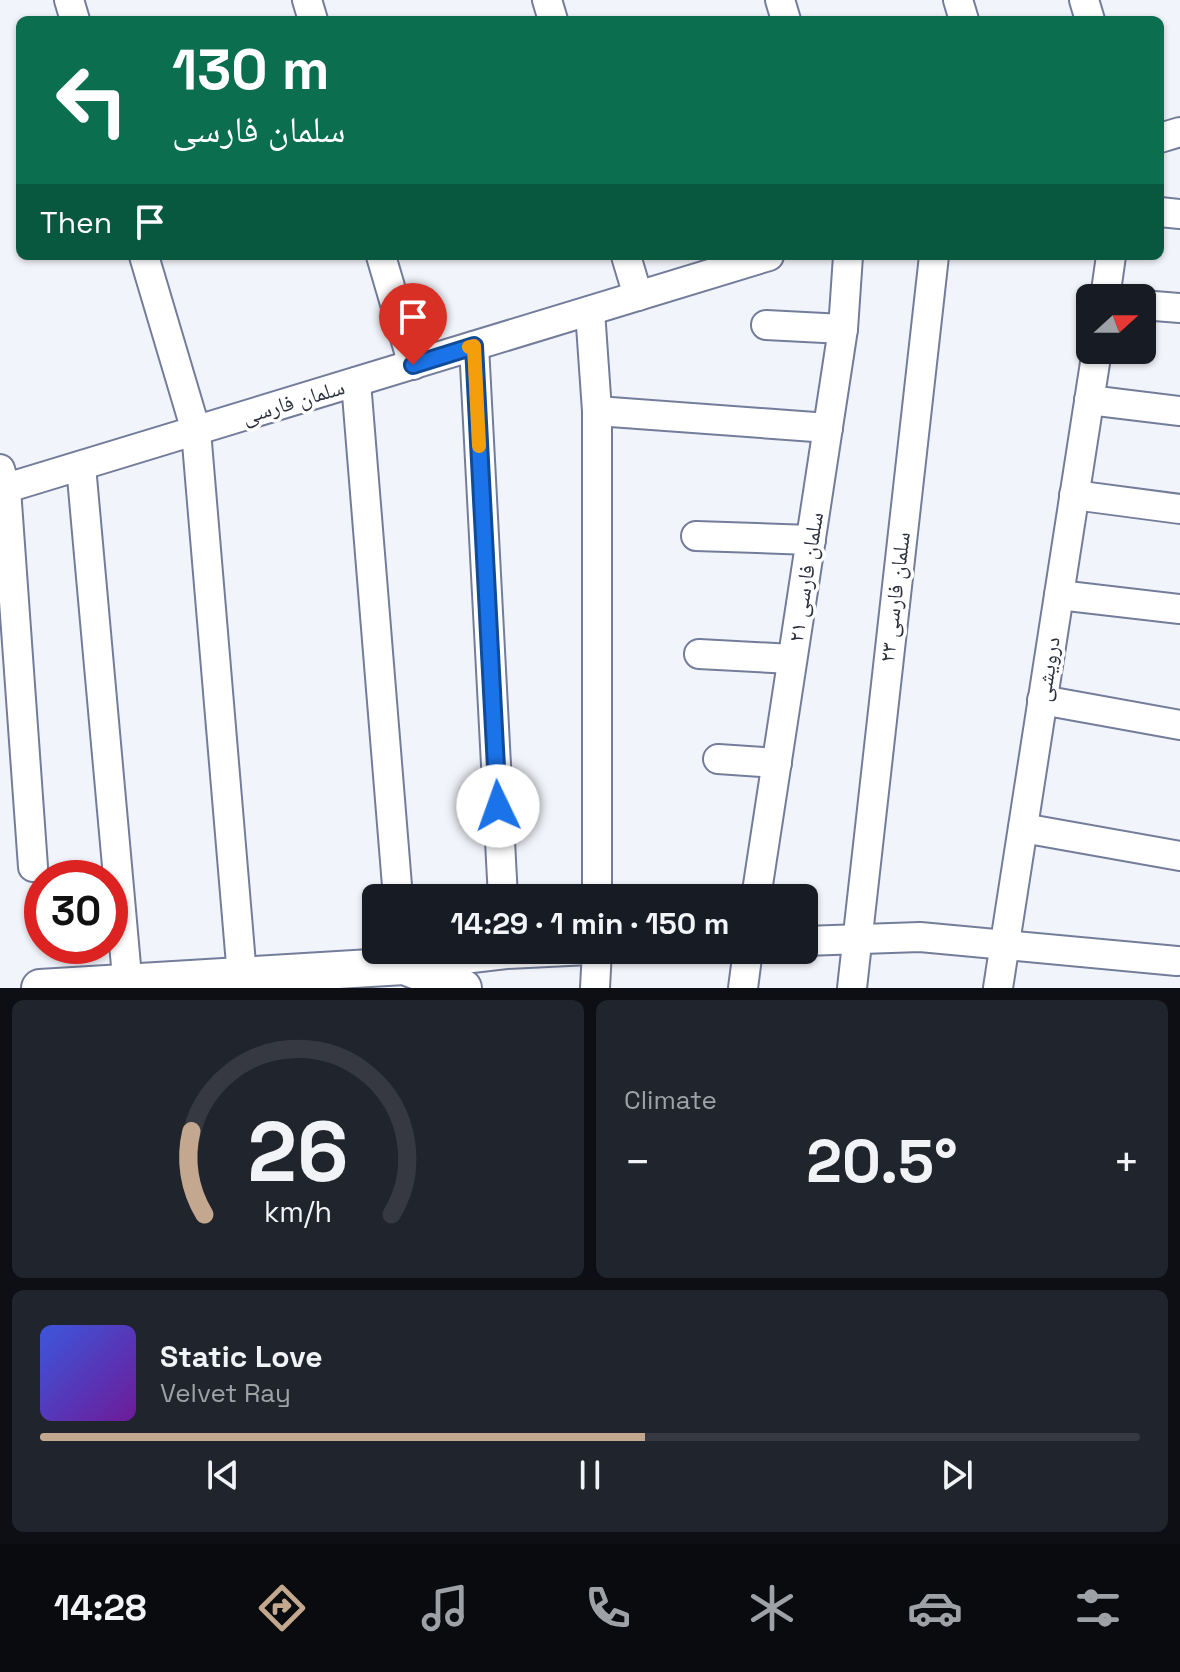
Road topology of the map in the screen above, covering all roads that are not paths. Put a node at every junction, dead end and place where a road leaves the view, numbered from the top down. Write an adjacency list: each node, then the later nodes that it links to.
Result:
1 (145, 260): 23 (street)
2 (382, 260): 17 (street)
3 (627, 260): 9 (street)
4 (756, 260): 9 (street, سلمان فارسی)
5 (848, 260): 14 (street, سلمان فارسی ۲۱)
6 (934, 260): 45 (street, سلمان فارسی ۲۳)
7 (1110, 260): 8 (street)
8 (1107, 284)
9 (638, 296): 12 (street, سلمان فارسی)
10 (1156, 306): 11 (street)
11 (1180, 308)
12 (590, 311): 15 (street, سلمان فارسی); 20 (street)
13 (766, 325): 14 (street)
14 (843, 329): 22 (street, سلمان فارسی ۲۱)
15 (474, 346): 17 (street, سلمان فارسی); 42 (street)
16 (1095, 364): 19 (street, درویشی)
17 (413, 365): 18 (street, سلمان فارسی)
18 (356, 382): 23 (street, سلمان فارسی); 41 (street)
19 (1089, 400): 21 (street); 26 (street, درویشی)
20 (597, 411): 22 (street); 43 (street)
21 (1180, 411)
22 (828, 428): 29 (street, سلمان فارسی ۲۱)
23 (196, 431): 24 (street, سلمان فارسی); 53 (street)
24 (81, 466): 25 (street, سلمان فارسی); 54 (street)
25 (2, 483): 40 (street)
26 (1074, 495): 27 (street); 30 (street, درویشی)
27 (1180, 509)
28 (696, 536): 29 (street)
29 (811, 540): 33 (street, سلمان فارسی ۲۱)
30 (1059, 595): 31 (street); 34 (street, درویشی)
31 (1180, 609)
32 (699, 654): 33 (street)
33 (792, 659): 37 (street, سلمان فارسی ۲۱)
34 (1042, 700): 35 (street); 38 (street, درویشی)
35 (1180, 725)
36 (718, 759): 37 (street)
37 (777, 763): 44 (street, سلمان فارسی ۲۱)
38 (1023, 828): 39 (street); 47 (street, درویشی)
39 (1180, 856)
40 (32, 860)
41 (397, 884)
42 (502, 884)
43 (597, 884)
44 (758, 884)
45 (855, 938): 46 (street); 47 (street); 59 (street, سلمان فارسی ۲۳)
46 (818, 940)
47 (1004, 945): 48 (street); 60 (street, درویشی)
48 (1177, 961)
49 (430, 964): 52 (street)
50 (596, 964): 57 (street)
51 (746, 964): 58 (street)
52 (404, 968): 53 (main road); 56 (main road)
53 (243, 982): 54 (main road)
54 (128, 985): 55 (main road)
55 (40, 988)
56 (463, 988)
57 (595, 988)
58 (743, 988)
59 (852, 988)
60 (998, 988)

